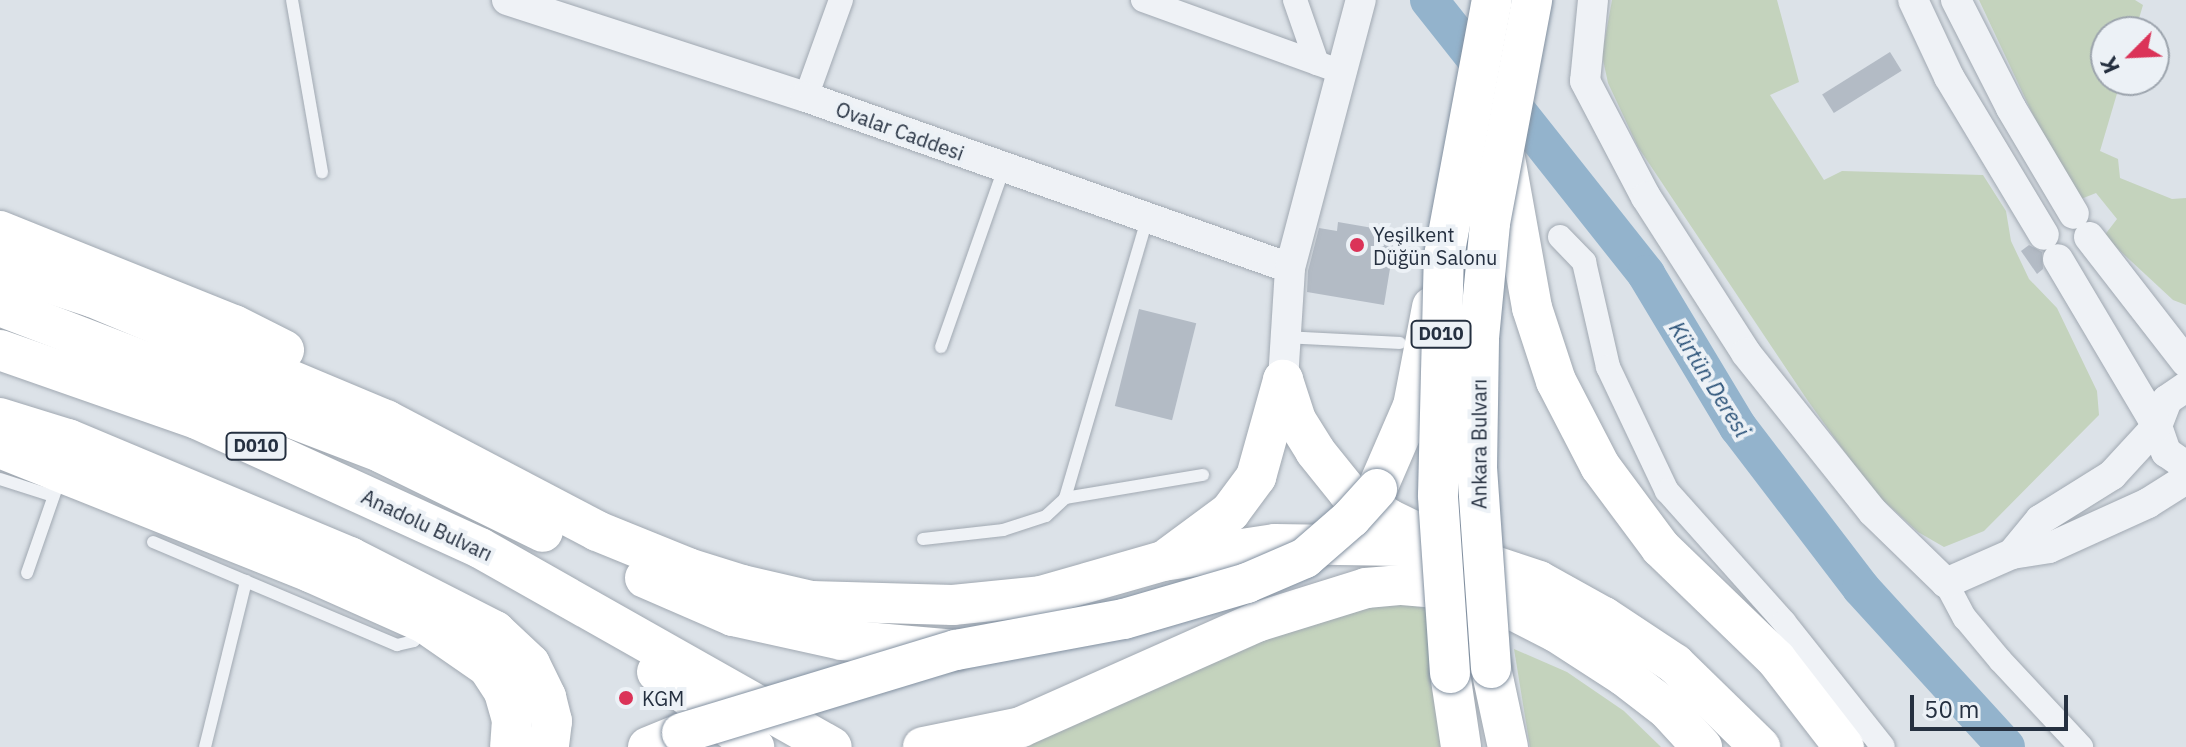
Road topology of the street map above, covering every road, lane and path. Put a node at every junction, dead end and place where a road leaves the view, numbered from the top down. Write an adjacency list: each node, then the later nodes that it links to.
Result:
1 (292, 0): 16 (lane)
2 (507, 0): 13 (street, Ovalar Caddesi)
3 (841, 0): 13 (street)
4 (1143, 0): 12 (street)
5 (1295, 0): 12 (street)
6 (1361, 0): 12 (street)
7 (1492, 0): 20 (highway, Ankara Bulvarı / D010, bridge)
8 (1532, 0): 14 (highway, Ankara Bulvarı / D010, bridge)
9 (1593, 0): 51 (street)
10 (1913, 0): 35 (street)
11 (1956, 0): 24 (street)
12 (1330, 68): 22 (street)
13 (806, 97): 15 (street, Ovalar Caddesi)
14 (1503, 148): 62 (highway, Ankara Bulvarı / D010, bridge); 65 (highway)
15 (1004, 168): 17 (street, Ovalar Caddesi); 28 (lane)
16 (322, 172)
17 (1147, 219): 22 (street, Ovalar Caddesi); 42 (lane)
18 (0, 231): 34 (highway)
19 (1560, 237): 66 (street)
20 (1444, 256): 53 (highway, bridge); 61 (highway, Ankara Bulvarı / D010, bridge)
21 (0, 267): 34 (highway)
22 (1290, 268): 26 (street)
23 (0, 306): 53 (highway, D010)
24 (2145, 312): 25 (street); 30 (street)
25 (2186, 332)
26 (1285, 337): 27 (lane); 31 (street)
27 (1400, 343)
28 (941, 347)
29 (0, 350): 47 (highway, Anadolu Bulvarı / D010)
30 (2186, 362)
31 (1283, 380): 46 (highway); 48 (highway)
32 (2186, 387): 35 (street)
33 (0, 418): 57 (highway)
34 (386, 420): 48 (highway)
35 (2157, 426): 37 (street); 45 (street)
36 (0, 448): 41 (highway)
37 (2186, 466)
38 (1203, 475): 42 (lane)
39 (0, 479): 41 (lane)
40 (2186, 479): 45 (street)
41 (58, 484): 49 (lane); 52 (highway)
42 (1065, 498): 43 (lane)
43 (923, 539)
44 (153, 542): 50 (lane)
45 (2012, 554): 51 (street)
46 (1476, 560): 48 (highway); 64 (highway)
47 (505, 561): 58 (highway); 59 (highway, Anadolu Bulvarı / D010)
48 (1163, 561)
49 (27, 573)
50 (246, 581): 52 (lane); 55 (lane)
51 (1946, 583): 67 (street)
52 (305, 588): 56 (highway)
53 (956, 650): 54 (highway, bridge)
54 (665, 740)
55 (205, 747)
56 (510, 747)
57 (549, 747)
58 (754, 747)
59 (835, 747)
60 (923, 747): 63 (highway)
61 (1461, 747)
62 (1508, 747)
63 (1702, 747)
64 (1760, 747)
65 (1844, 747)
66 (1883, 747)
67 (2081, 747)

